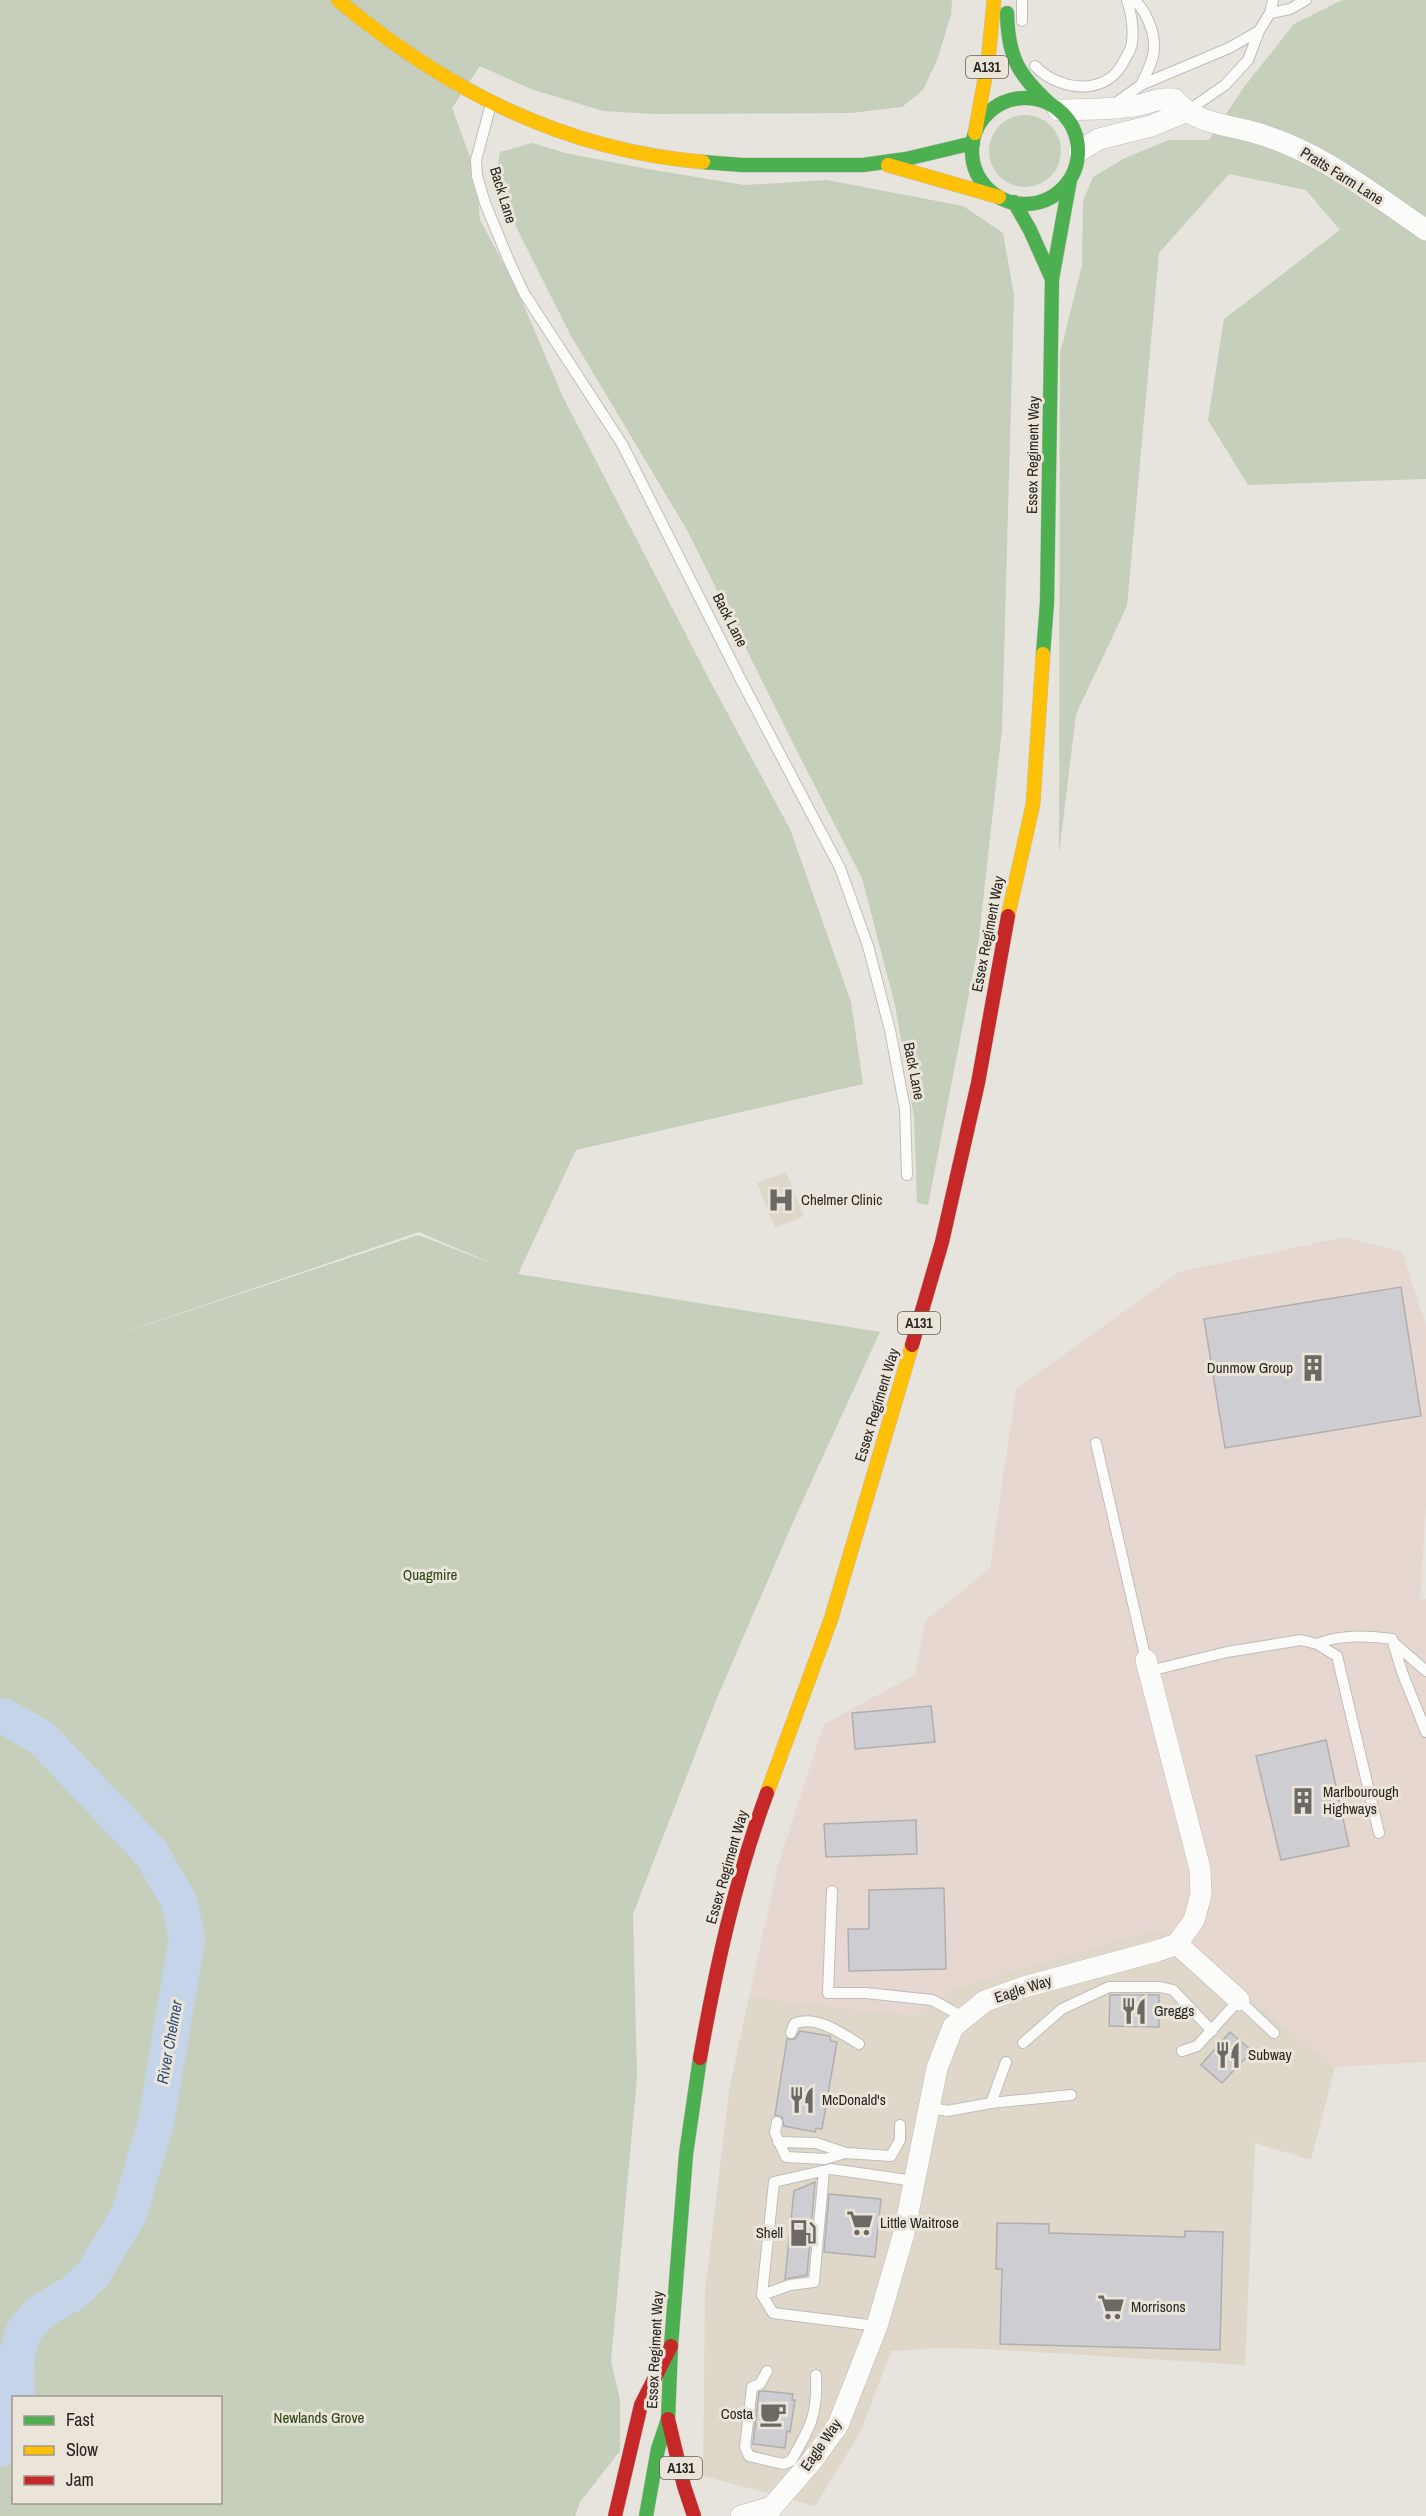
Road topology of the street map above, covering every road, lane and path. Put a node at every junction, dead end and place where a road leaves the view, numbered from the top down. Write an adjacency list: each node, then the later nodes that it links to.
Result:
1 (338, 0): 14 (main road)
2 (994, 0): 18 (main road, A131)
3 (1005, 0): 15 (main road, A131)
4 (1022, 0): 10 (lane)
5 (1127, 0): 12 (lane)
6 (1134, 0): 13 (lane)
7 (1273, 0): 9 (lane)
8 (1306, 0): 9 (lane)
9 (1270, 13): 11 (lane)
10 (1023, 28)
11 (1259, 31): 13 (lane); 17 (lane)
12 (1028, 55)
13 (1141, 85): 16 (lane)
14 (491, 104): 20 (main road); 26 (lane, Back Lane)
15 (1054, 107): 16 (street, Pratts Farm Lane); 18 (main road); 19 (main road)
16 (1108, 109): 17 (street, Pratts Farm Lane)
17 (1185, 112): 19 (street); 24 (street, Pratts Farm Lane)
18 (974, 139): 20 (main road); 22 (main road)
19 (1078, 151): 21 (main road)
20 (882, 164): 22 (main road)
21 (1070, 180): 23 (main road); 25 (main road, Essex Regiment Way / A131)
22 (999, 197): 23 (main road)
23 (1014, 202): 25 (main road, Essex Regiment Way / A131)
24 (1426, 230)
25 (1052, 279): 56 (main road, Essex Regiment Way / A131)
26 (907, 1175)
27 (1096, 1443): 30 (lane)
28 (1394, 1643): 29 (lane); 31 (lane); 32 (lane)
29 (1317, 1644): 30 (lane); 33 (lane)
30 (1147, 1665): 35 (street)
31 (1426, 1671)
32 (1426, 1732)
33 (1379, 1833)
34 (832, 1890): 37 (lane)
35 (1177, 1944): 36 (street); 37 (street, Eagle Way)
36 (1239, 2000): 38 (lane); 40 (lane)
37 (965, 2018): 47 (street, Eagle Way)
38 (1212, 2031): 41 (lane); 43 (lane)
39 (791, 2033): 42 (lane)
40 (1274, 2033)
41 (1023, 2043)
42 (859, 2044)
43 (1182, 2050)
44 (1006, 2062): 46 (lane)
45 (1071, 2096): 46 (lane)
46 (991, 2103): 47 (lane)
47 (929, 2107): 53 (street, Eagle Way)
48 (777, 2122): 50 (lane)
49 (900, 2125): 51 (lane)
50 (778, 2142): 51 (lane); 51 (lane)
51 (846, 2153)
52 (824, 2171): 53 (lane); 54 (lane); 54 (lane)
53 (914, 2181): 55 (street, Eagle Way)
54 (762, 2295): 55 (lane)
55 (877, 2326): 60 (street, Eagle Way)
56 (671, 2346): 59 (main road, Essex Regiment Way / A131); 61 (main road)
57 (767, 2371): 58 (lane)
58 (816, 2375)
59 (668, 2419): 62 (main road, Essex Regiment Way / A131); 63 (main road, Essex Regiment Way / A131)
60 (769, 2511): 64 (street, Eagle Way)
61 (615, 2516)
62 (646, 2516)
63 (694, 2516)
64 (741, 2516)

